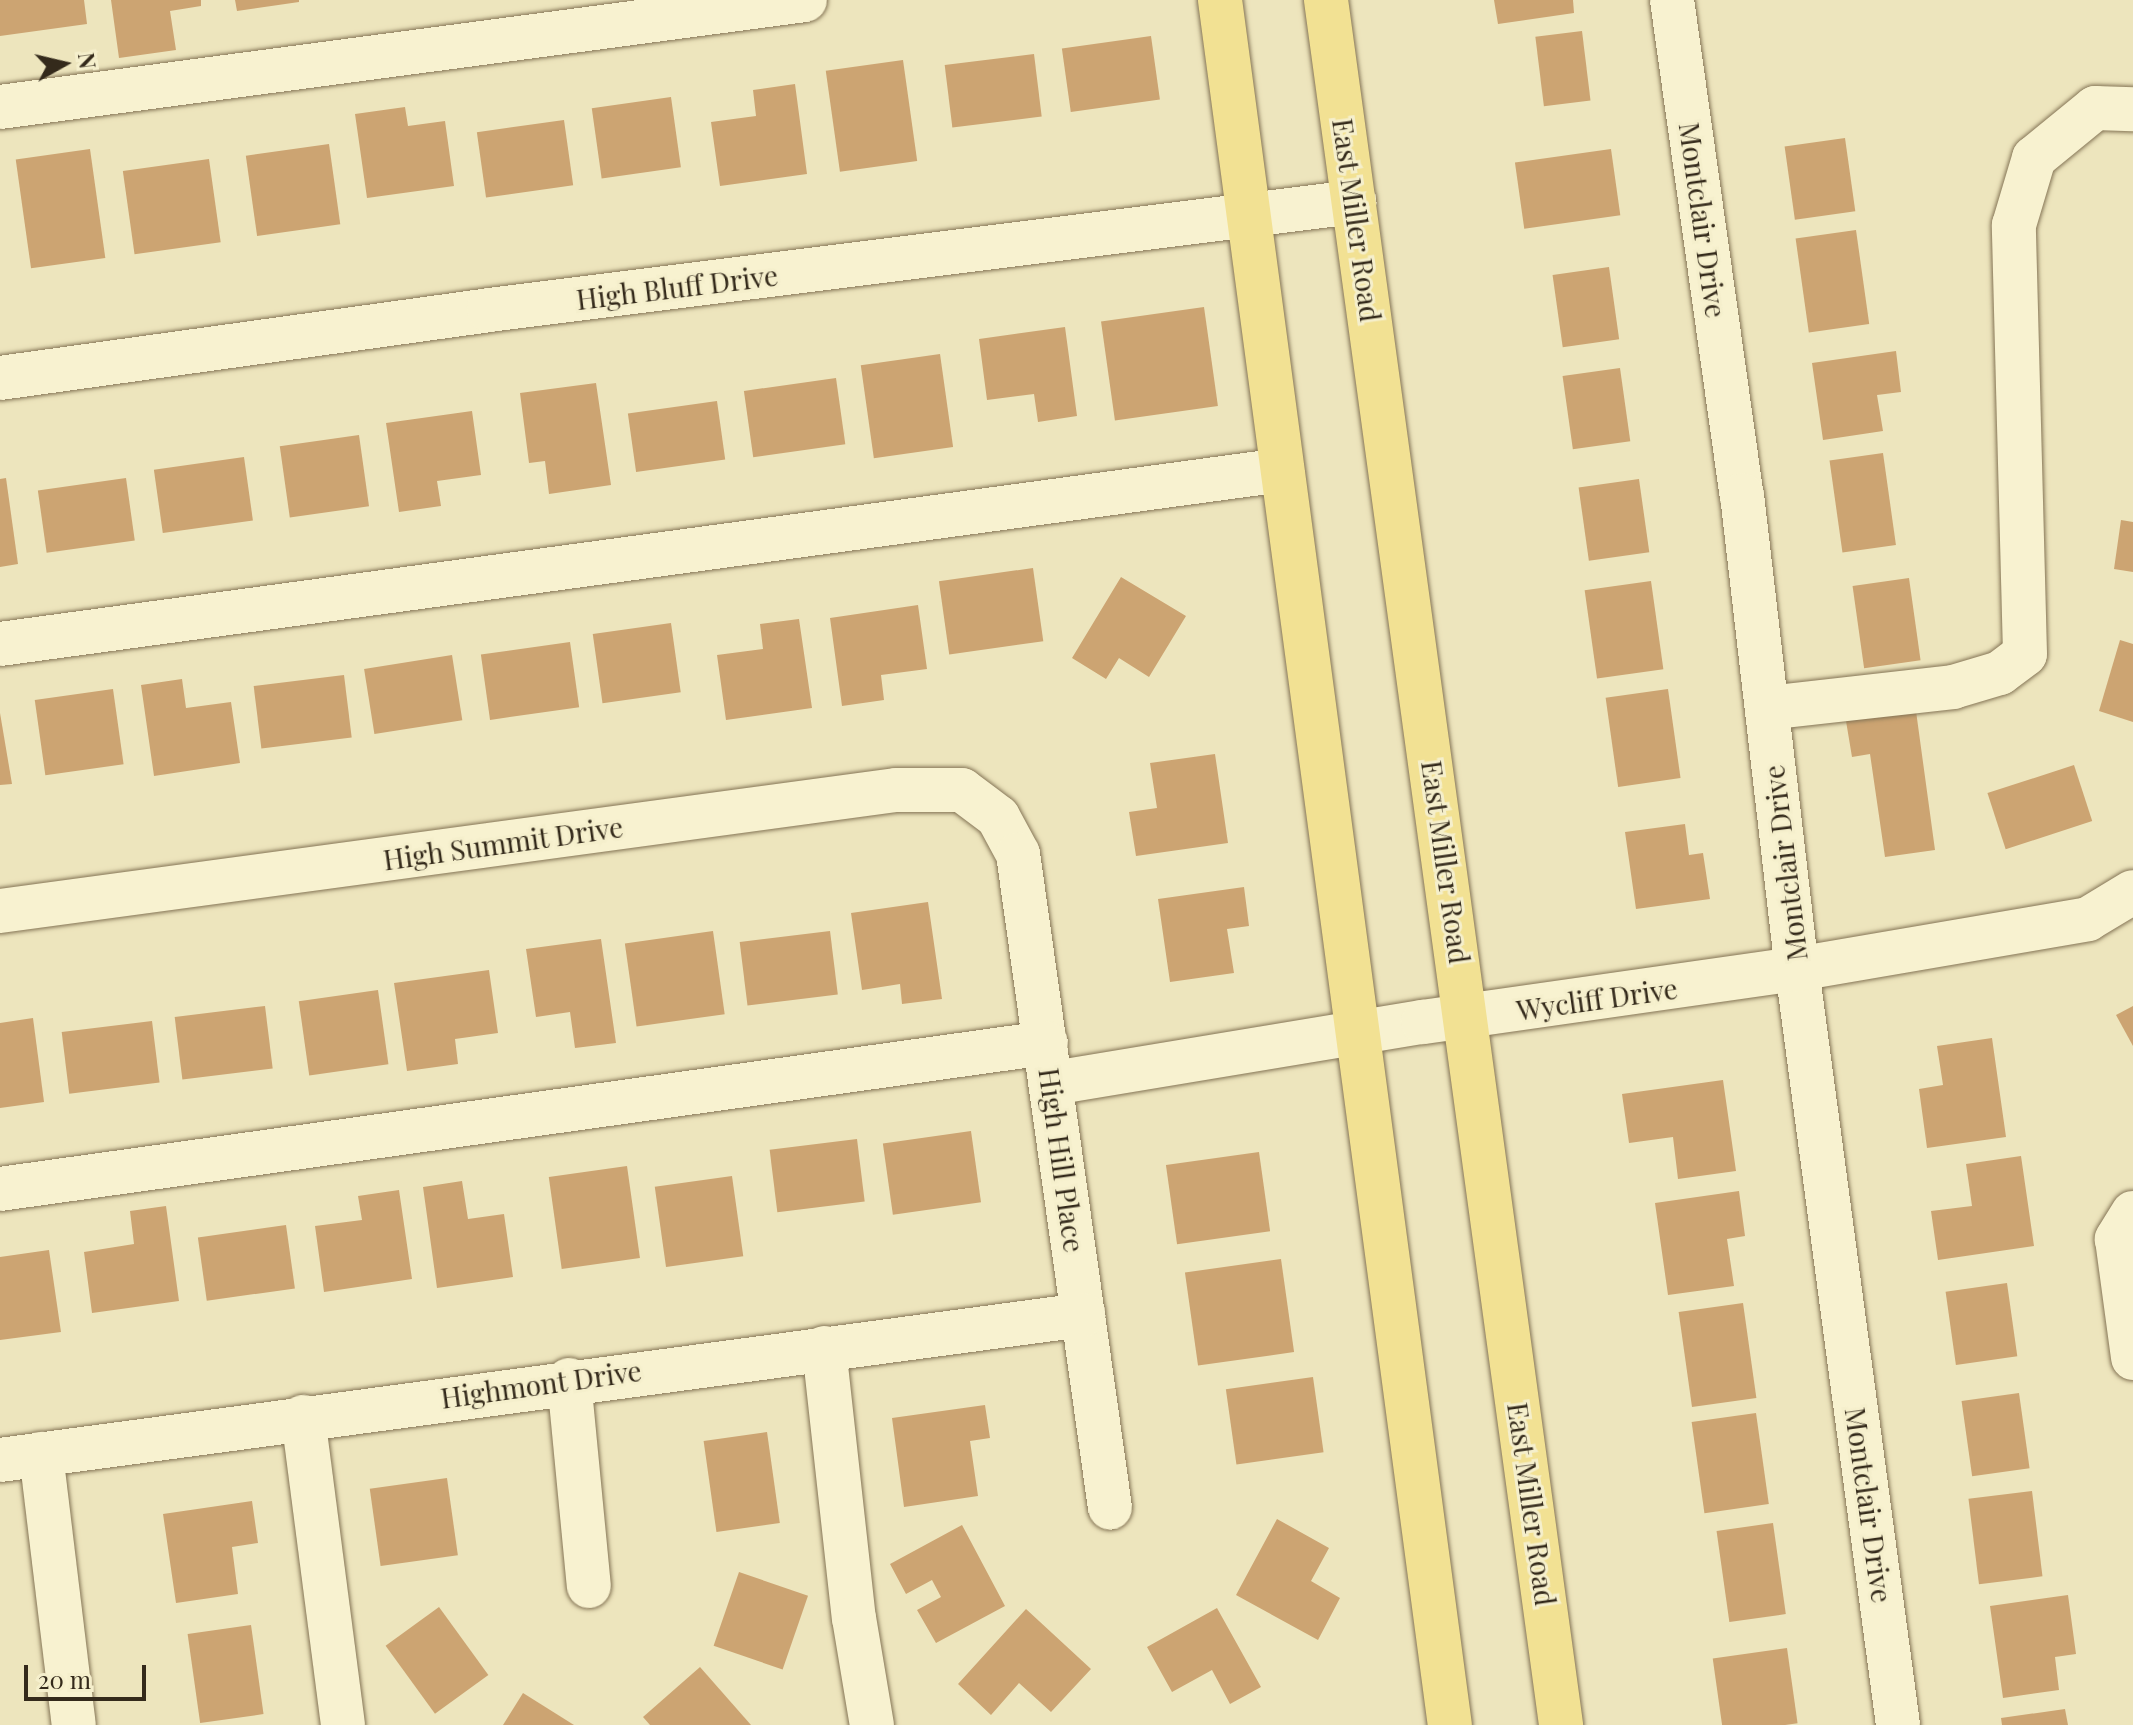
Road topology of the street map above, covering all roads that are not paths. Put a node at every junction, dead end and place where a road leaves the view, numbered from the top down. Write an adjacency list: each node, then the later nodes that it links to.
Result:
1 (805, 0): 5 (street)
2 (1220, 0): 8 (main road)
3 (1326, 0): 7 (main road, East Miller Road)
4 (1672, 0): 12 (street, Montclair Drive)
5 (0, 107)
6 (2133, 109): 12 (street)
7 (1354, 202): 8 (street, High Bluff Drive); 17 (main road, East Miller Road)
8 (1247, 215): 9 (street, High Bluff Drive); 10 (main road)
9 (0, 378)
10 (1282, 470): 11 (street); 18 (main road)
11 (0, 644)
12 (1767, 708): 16 (street, Montclair Drive)
13 (998, 817): 15 (street, High Summit Drive); 19 (street, High Hill Place)
14 (2133, 892): 16 (street, Wycliff Drive)
15 (0, 911)
16 (1797, 969): 17 (street, Wycliff Drive); 35 (street, Montclair Drive)
17 (1467, 1017): 18 (street, Wycliff Drive); 34 (main road, East Miller Road)
18 (1357, 1034): 19 (street, Wycliff Drive); 33 (main road)
19 (1050, 1063): 20 (street, Wycliff Drive); 22 (street, High Hill Place)
20 (0, 1189)
21 (2133, 1213): 24 (street)
22 (1083, 1315): 23 (street, Highmont Drive); 28 (street, High Hill Place)
23 (824, 1348): 25 (street, Highmont Drive); 32 (street)
24 (2133, 1358)
25 (569, 1380): 26 (street, Highmont Drive); 29 (street)
26 (303, 1417): 27 (street, Highmont Drive); 31 (street)
27 (20, 1457): 30 (street)
28 (1110, 1508)
29 (589, 1586)
30 (74, 1725)
31 (343, 1725)
32 (872, 1725)
33 (1450, 1725)
34 (1561, 1725)
35 (1898, 1725)

